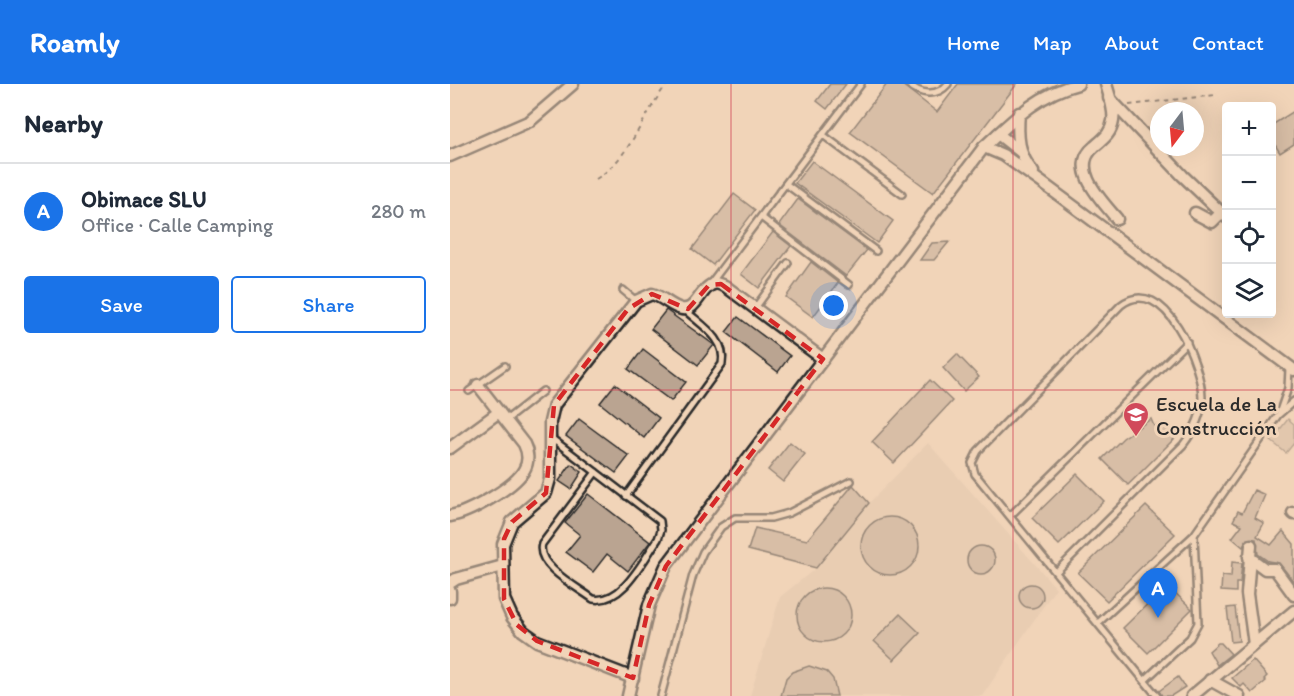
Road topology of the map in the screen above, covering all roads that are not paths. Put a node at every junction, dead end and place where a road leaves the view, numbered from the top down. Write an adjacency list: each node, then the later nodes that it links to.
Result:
1 (573, 84): 13 (street)
2 (861, 84): 10 (lane)
3 (908, 84): 4 (lane)
4 (948, 84)
5 (1078, 84): 8 (street)
6 (1106, 84): 7 (street)
7 (1113, 102): 18 (street); 21 (street)
8 (1020, 113): 9 (street); 12 (street)
9 (998, 134): 11 (street); 12 (street)
10 (823, 135): 15 (lane); 16 (lane)
11 (984, 147): 14 (street); 31 (street)
12 (1021, 152): 14 (street)
13 (450, 156)
14 (1041, 182): 33 (street)
15 (786, 184): 20 (lane); 22 (lane)
16 (902, 194)
17 (1195, 213): 19 (street)
18 (1222, 213)
19 (1222, 216)
20 (761, 217): 24 (lane); 25 (lane)
21 (1117, 219)
22 (876, 250)
23 (788, 263): 28 (lane)
24 (709, 285): 28 (street); 29 (street)
25 (849, 285)
26 (623, 290): 27 (lane)
27 (636, 301): 29 (street); 39 (street)
28 (755, 308): 31 (street)
29 (684, 310): 43 (lane)
30 (1187, 342): 45 (lane); 45 (lane); 48 (lane)
31 (823, 359): 56 (street)
32 (505, 366): 34 (lane)
33 (1291, 368): 37 (lane)
34 (473, 388): 38 (street)
35 (543, 392): 38 (lane)
36 (1294, 401): 37 (lane)
37 (1278, 415): 46 (lane)
38 (503, 416): 40 (street); 44 (street)
39 (550, 437): 41 (lane); 47 (street)
40 (450, 448)
41 (596, 472): 43 (lane); 43 (lane)
42 (850, 481): 60 (lane)
43 (626, 496)
44 (450, 516)
45 (1010, 516): 48 (lane)
46 (1194, 536): 54 (lane); 57 (lane)
47 (503, 566): 49 (street); 56 (street)
48 (1057, 571): 54 (lane)
49 (450, 583)
50 (450, 591): 52 (street)
51 (1294, 595): 55 (street)
52 (450, 598)
53 (1294, 610): 55 (street)
54 (1098, 623): 57 (lane)
55 (1254, 644): 58 (street)
56 (633, 678): 59 (street)
57 (1145, 680): 61 (lane)
58 (1210, 681): 62 (street); 63 (street)
59 (628, 696)
60 (661, 696)
61 (1157, 696)
62 (1192, 696)
63 (1239, 696)

